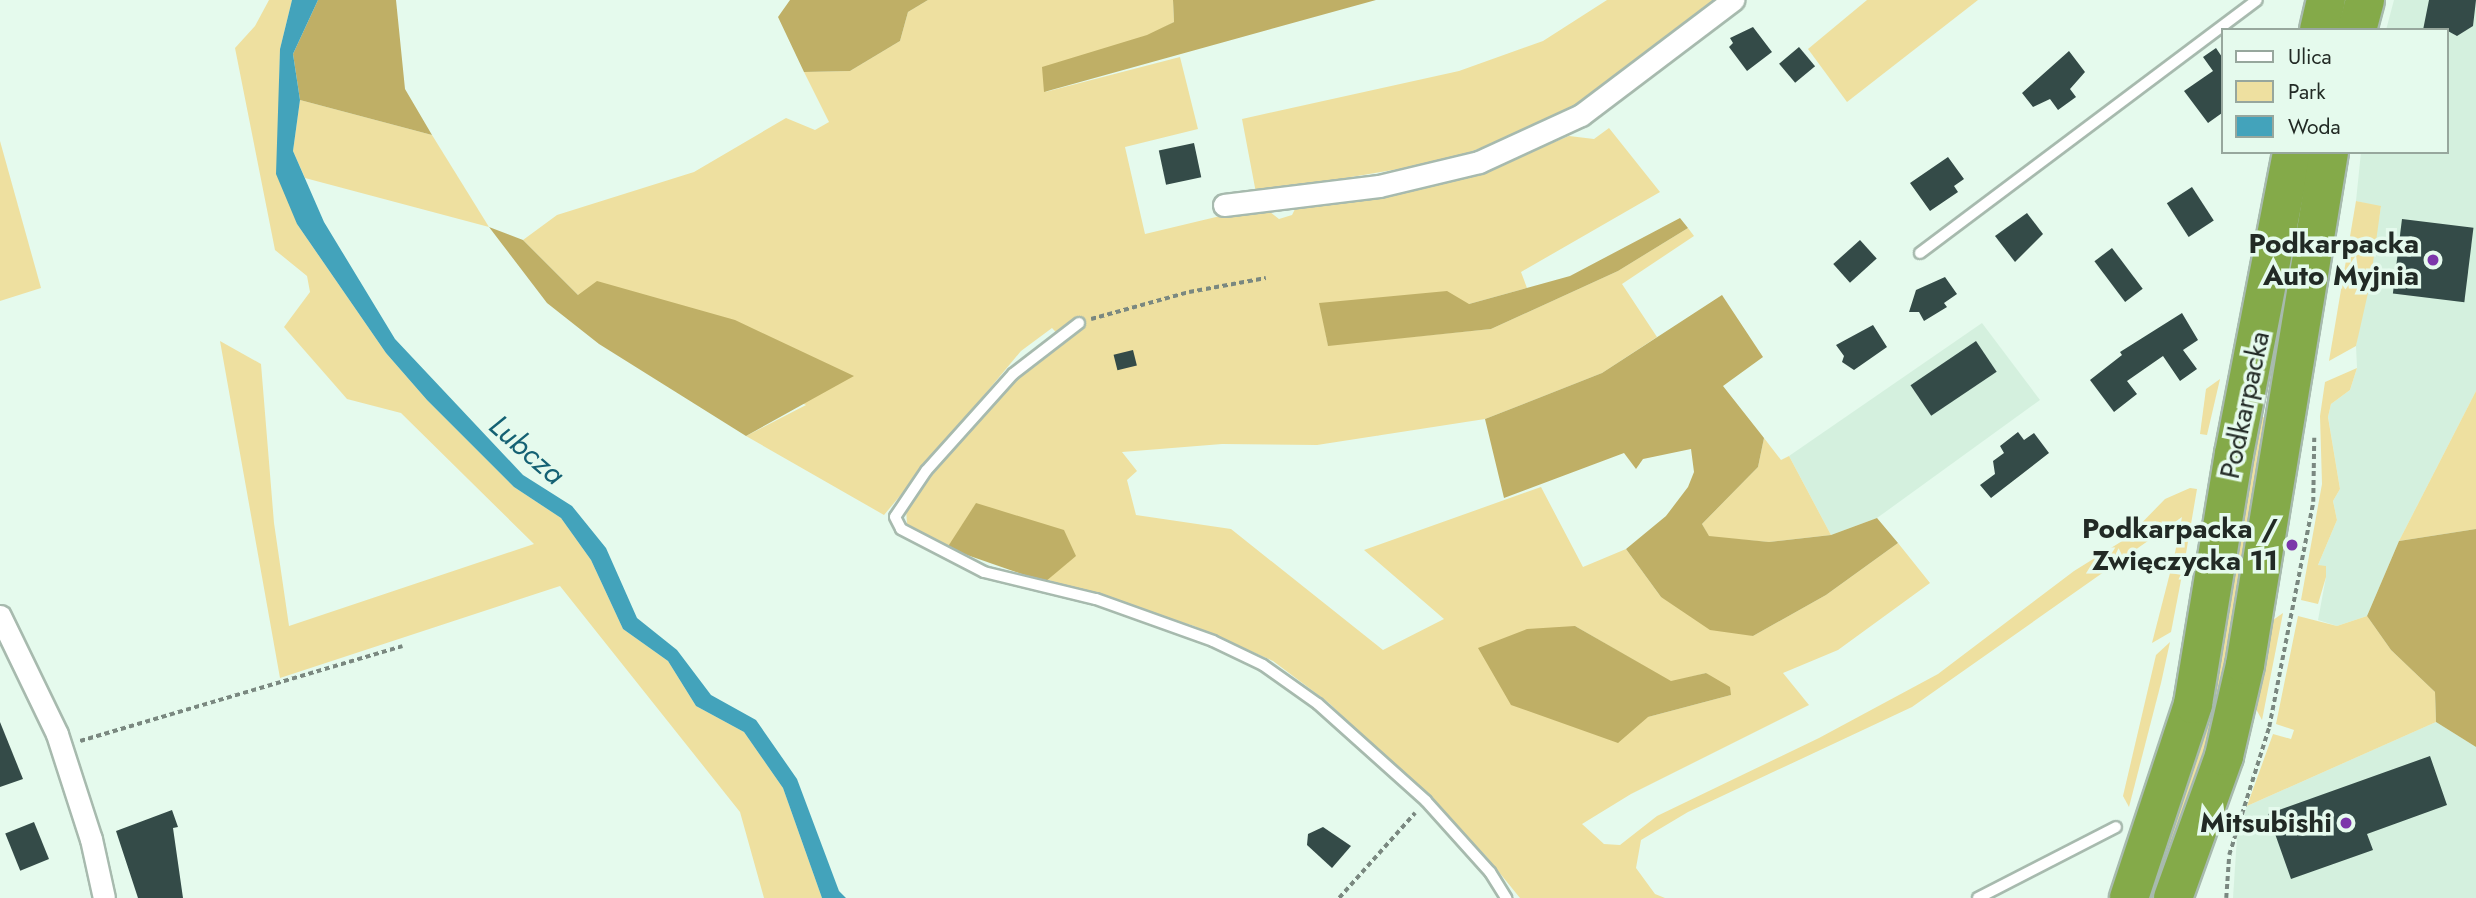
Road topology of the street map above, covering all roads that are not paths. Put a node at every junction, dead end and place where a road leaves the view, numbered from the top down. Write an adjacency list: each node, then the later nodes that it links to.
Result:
1 (1733, 0): 9 (street)
2 (2257, 0): 10 (lane)
3 (2326, 0): 5 (highway)
4 (2365, 0): 6 (highway)
5 (2319, 28)
6 (2358, 28)
7 (2292, 154): 17 (highway, Podkarpacka)
8 (2322, 160): 18 (highway, Podkarpacka)
9 (1224, 205)
10 (1920, 253)
11 (1079, 323): 15 (lane)
12 (0, 616): 14 (street)
13 (2116, 827): 16 (lane)
14 (104, 898)
15 (1506, 898)
16 (1978, 898)
17 (2129, 898)
18 (2173, 898)

